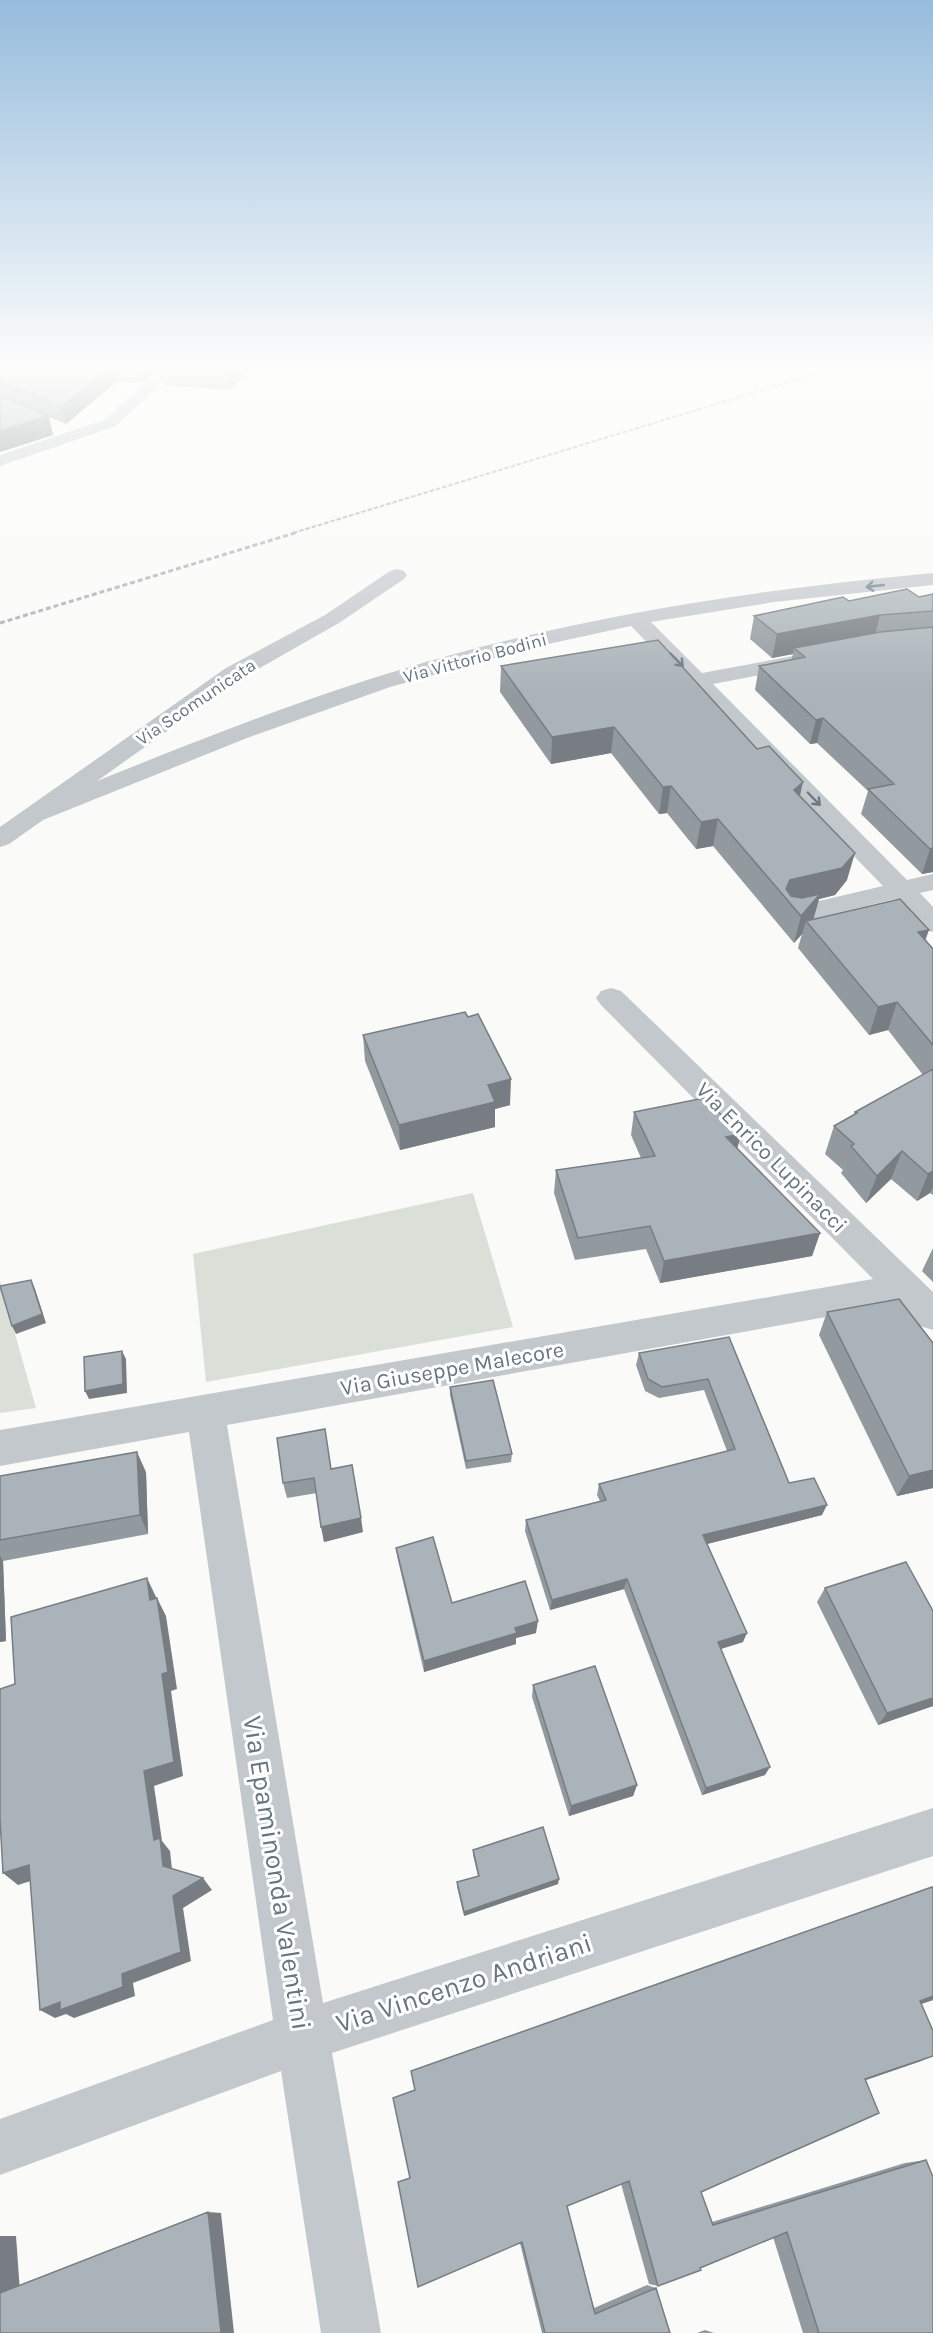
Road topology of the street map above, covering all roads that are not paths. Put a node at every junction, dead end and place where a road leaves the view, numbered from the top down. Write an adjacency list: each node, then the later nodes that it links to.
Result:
1 (398, 574): 6 (street, Via Scomunicata)
2 (933, 579): 3 (street, Via Vittorio Bodini, one-way to 3)
3 (636, 619): 5 (street, one-way to 5); 6 (street, Via Vittorio Bodini)
4 (827, 656): 5 (street)
5 (697, 680): 9 (street, one-way to 9)
6 (36, 814): 7 (street, Via Scomunicata)
7 (0, 839)
8 (933, 882): 9 (street)
9 (901, 890): 10 (street); 11 (street)
10 (795, 915)
11 (933, 923)
12 (611, 998): 13 (street, Via Enrico Lupinacci)
13 (905, 1288): 14 (street, Via Enrico Lupinacci); 15 (street, Via Giuseppe Malecore)
14 (933, 1315)
15 (206, 1412): 16 (street, Via Giuseppe Malecore); 18 (street, Via Epaminonda Valentini)
16 (0, 1448)
17 (933, 1832): 18 (street, Via Vincenzo Andriani)
18 (302, 2036): 19 (street, Via Vincenzo Andriani); 20 (street, Via Epaminonda Valentini)
19 (0, 2147)
20 (351, 2333)

